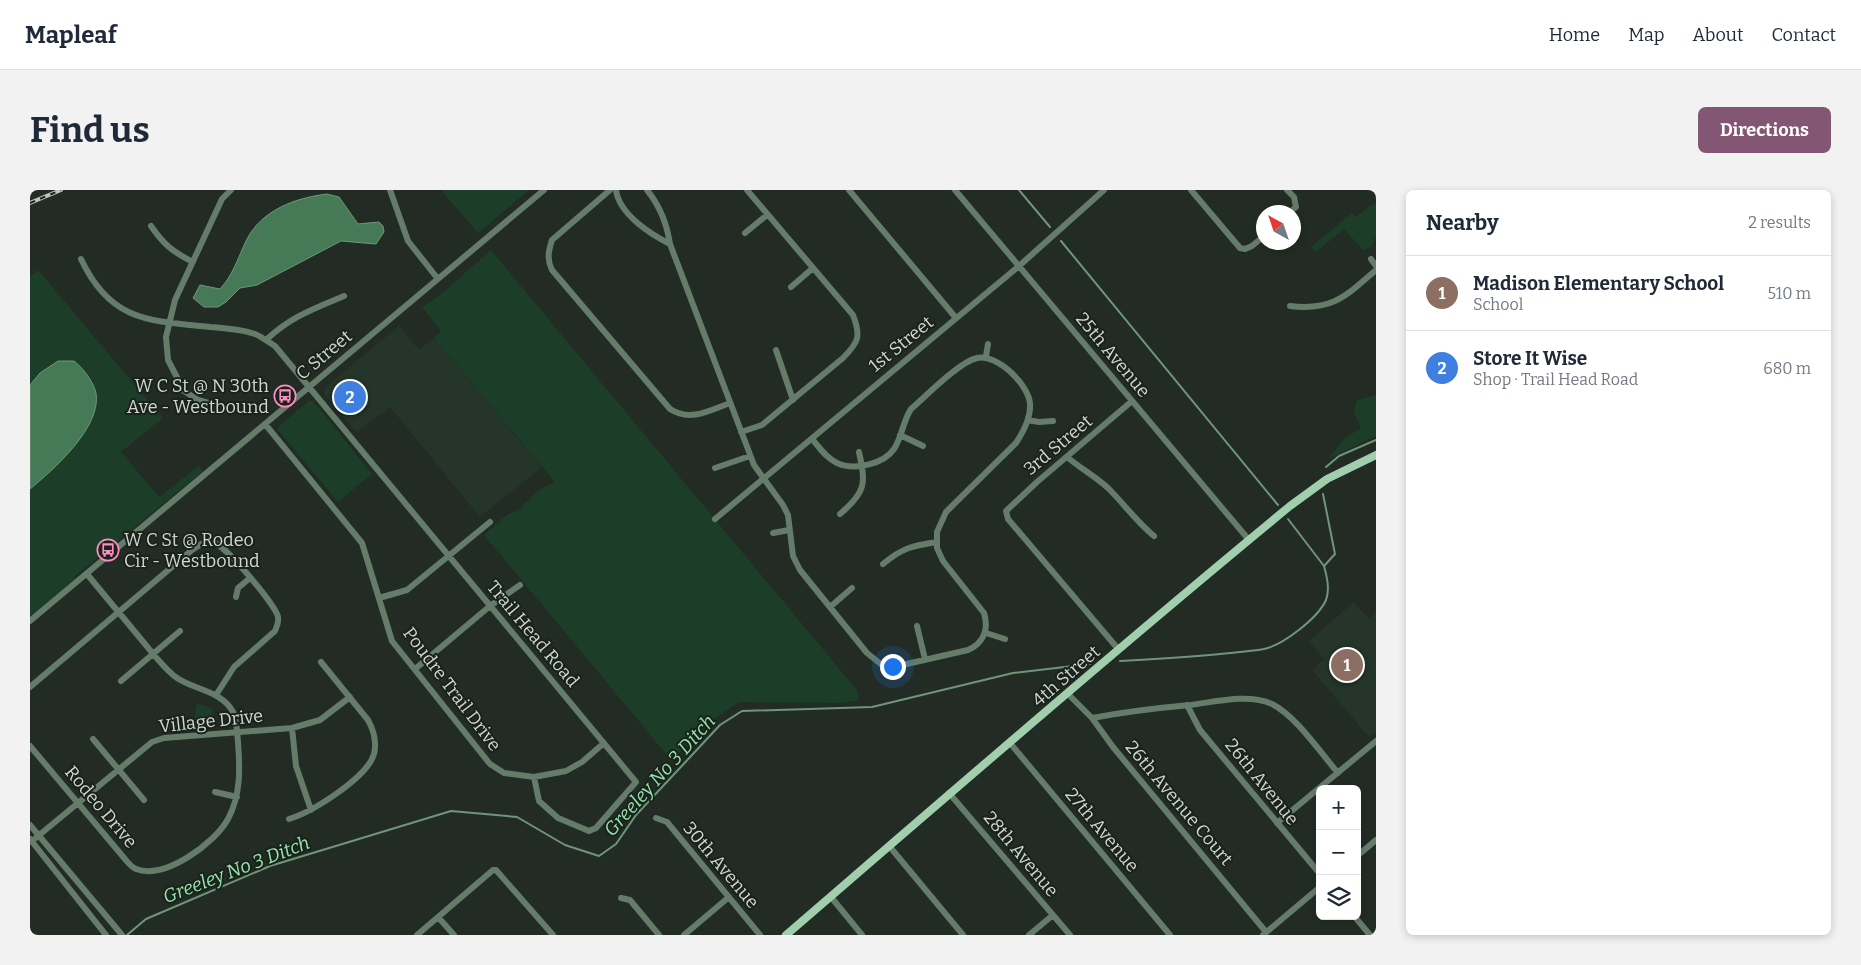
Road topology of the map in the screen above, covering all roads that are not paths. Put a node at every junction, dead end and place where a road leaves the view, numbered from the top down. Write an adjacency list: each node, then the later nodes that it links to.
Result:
1 (231, 190): 21 (street)
2 (390, 190): 26 (street)
3 (544, 190): 26 (street, C Street)
4 (610, 190): 39 (street)
5 (616, 190): 18 (street)
6 (647, 190): 18 (street)
7 (747, 190): 14 (street)
8 (849, 190): 30 (street)
9 (955, 190): 22 (street, 25th Avenue)
10 (1104, 190): 22 (street, 1st Street)
11 (1191, 190): 17 (street)
12 (1287, 190): 13 (street)
13 (1295, 205)
14 (767, 214): 16 (street); 24 (street)
15 (151, 226): 21 (street)
16 (745, 233)
17 (1256, 243)
18 (670, 244): 39 (street)
19 (80, 258): 31 (street)
20 (1371, 259): 23 (street)
21 (193, 262): 31 (street)
22 (1019, 266): 30 (street, 1st Street); 38 (street, 25th Avenue)
23 (1376, 266)
24 (813, 268): 27 (street); 37 (street)
25 (1376, 270): 29 (street)
26 (438, 279): 36 (street, C Street)
27 (791, 286)
28 (344, 296): 32 (street)
29 (1290, 306)
30 (956, 318): 46 (street, 1st Street)
31 (170, 323): 32 (street); 40 (street)
32 (266, 340): 36 (street, Trail Head Road)
33 (988, 344): 35 (street)
34 (776, 350): 37 (street)
35 (986, 356): 41 (street); 45 (street)
36 (309, 387): 43 (street, C Street); 63 (street, Trail Head Road)
37 (793, 400): 44 (street)
38 (1132, 401): 51 (street, 3rd Street); 61 (street, 25th Avenue)
39 (730, 403): 44 (street)
40 (212, 404)
41 (1028, 420): 42 (street); 62 (street)
42 (1053, 421)
43 (265, 424): 65 (street, C Street); 70 (street, Poudre Trail Drive)
44 (741, 432): 50 (street)
45 (900, 435): 47 (street); 52 (street)
46 (812, 438): 52 (street); 54 (street, 1st Street)
47 (923, 446)
48 (859, 452): 52 (street)
49 (1376, 455): 61 (main road, 4th Street)
50 (750, 456): 53 (street); 54 (street)
51 (1067, 457): 60 (street); 79 (street, 3rd Street)
52 (862, 465): 55 (street)
53 (716, 468)
54 (763, 480): 56 (street, 1st Street); 58 (street)
55 (840, 514)
56 (715, 519)
57 (490, 522): 63 (street)
58 (789, 530): 59 (street); 72 (street)
59 (773, 533)
60 (1154, 536)
61 (1249, 540): 79 (main road, 4th Street)
62 (936, 542): 64 (street); 77 (street)
63 (450, 557): 70 (street); 71 (street, Trail Head Road)
64 (883, 564)
65 (87, 574): 73 (street); 74 (street, C Street)
66 (250, 578): 69 (street); 73 (street); 87 (street)
67 (520, 585): 71 (street)
68 (852, 588): 72 (street)
69 (236, 597)
70 (379, 598): 83 (street, Poudre Trail Drive)
71 (490, 606): 83 (street); 96 (street, Trail Head Road)
72 (830, 607): 81 (street)
73 (118, 612): 80 (street); 85 (street)
74 (30, 621)
75 (917, 626): 81 (street)
76 (180, 631): 80 (street)
77 (986, 633): 78 (street); 81 (street)
78 (1005, 639)
79 (1119, 650): 86 (main road, 4th Street)
80 (154, 654): 84 (street); 87 (street)
81 (925, 660)
82 (321, 662): 88 (street)
83 (414, 669): 100 (street, Poudre Trail Drive)
84 (121, 681)
85 (30, 688)
86 (1068, 694): 90 (street, 26th Avenue Court); 95 (main road, 4th Street)
87 (216, 695): 92 (street, Rodeo Drive)
88 (350, 697): 91 (street, Village Drive); 106 (street)
89 (1187, 705): 90 (street); 99 (street); 109 (street, 26th Avenue)
90 (1092, 718): 125 (street, 26th Avenue Court)
91 (292, 728): 92 (street, Village Drive); 106 (street)
92 (237, 733): 98 (street, Village Drive); 103 (street, Rodeo Drive)
93 (94, 739): 98 (street)
94 (1376, 741): 99 (street)
95 (1010, 743): 102 (main road, 4th Street); 138 (street, 27th Avenue)
96 (604, 744): 100 (street, Poudre Trail Drive); 100 (street, Trail Head Road)
97 (30, 746): 105 (street, Rodeo Drive)
98 (119, 769): 104 (street); 105 (street, Village Drive)
99 (1338, 773): 109 (street)
100 (534, 777)
101 (215, 792): 103 (street)
102 (949, 793): 114 (main road, 4th Street); 121 (street, 28th Avenue)
103 (236, 797): 105 (street, Rodeo Drive)
104 (144, 800)
105 (78, 803): 111 (street, Village Drive)
106 (311, 810): 108 (street)
107 (656, 818): 118 (street, 30th Avenue)
108 (289, 819)
109 (1277, 823): 116 (street, 26th Avenue)
110 (30, 825): 111 (street)
111 (39, 836): 112 (street, Village Drive); 124 (street)
112 (31, 840): 126 (street)
113 (1376, 840): 115 (street)
114 (890, 847): 119 (main road, 4th Street); 135 (street)
115 (1361, 853)
116 (1316, 869)
117 (1316, 890): 125 (street)
118 (728, 897): 131 (street); 132 (street, 30th Avenue)
119 (831, 897): 133 (main road, 4th Street); 134 (street)
120 (621, 898): 130 (street)
121 (1053, 915): 136 (street); 137 (street, 28th Avenue)
122 (438, 917): 127 (street); 128 (street); 129 (street)
123 (1357, 920): 139 (street)
124 (120, 933)
125 (1265, 934)
126 (106, 935)
127 (417, 935)
128 (454, 935)
129 (553, 935)
130 (659, 935)
131 (684, 935)
132 (760, 935)
133 (786, 935)
134 (862, 935)
135 (963, 935)
136 (1029, 935)
137 (1070, 935)
138 (1170, 935)
139 (1370, 935)

